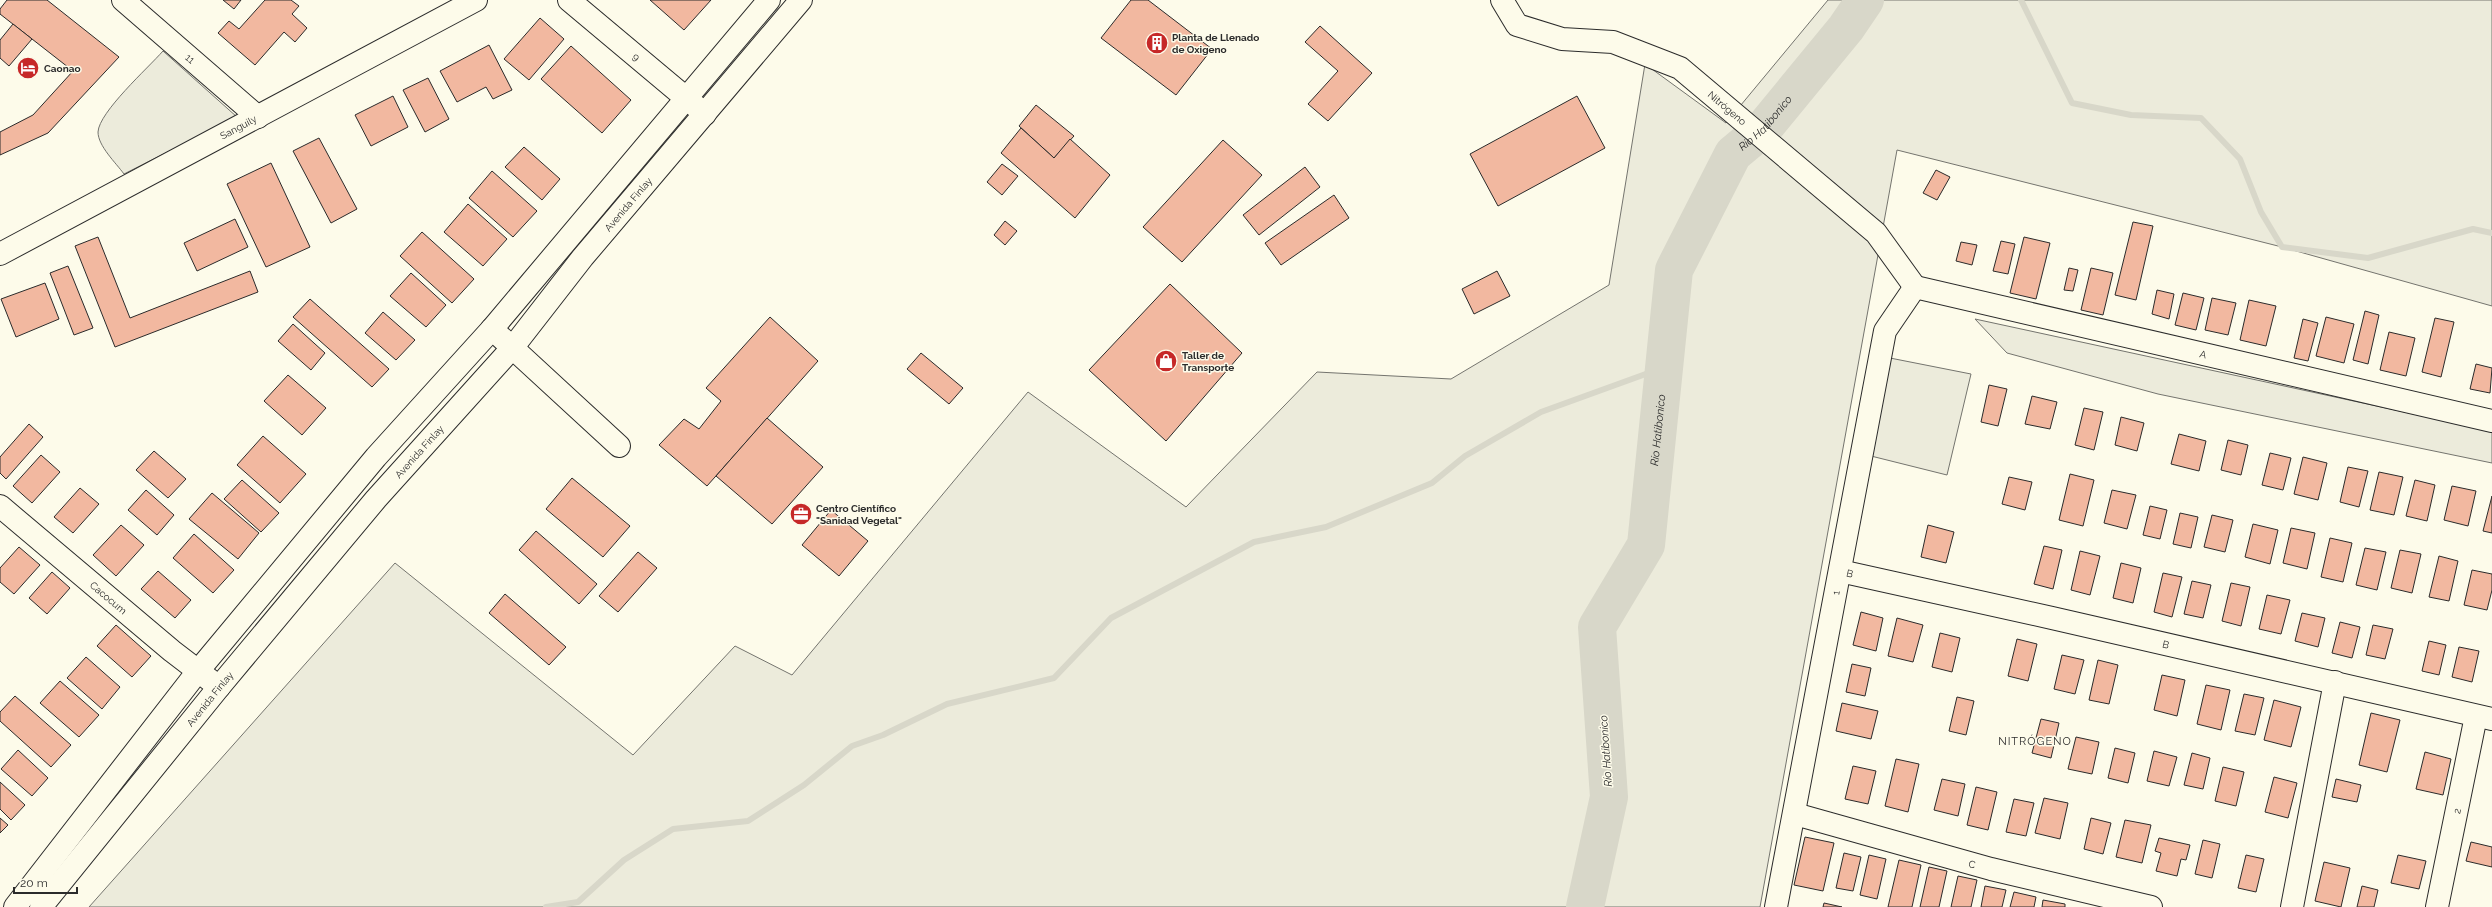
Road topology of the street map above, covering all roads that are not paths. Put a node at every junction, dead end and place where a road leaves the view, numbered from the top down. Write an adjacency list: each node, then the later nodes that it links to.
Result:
1 (123, 0): 9 (street, 11)
2 (476, 0): 9 (street, Sanguily)
3 (569, 0): 7 (street, 9)
4 (769, 0): 7 (street)
5 (801, 0): 8 (street, Avenida Finlay)
6 (1502, 0): 11 (street, Nitrógeno)
7 (685, 97): 8 (street, 9); 12 (street)
8 (705, 114): 13 (street, Avenida Finlay)
9 (258, 117): 10 (street, Sanguily)
10 (0, 254)
11 (1915, 287): 14 (street, A); 17 (street, 1)
12 (492, 329): 13 (street); 18 (street)
13 (513, 347): 15 (street); 20 (street, Avenida Finlay)
14 (2492, 420)
15 (619, 446)
16 (0, 506): 18 (street, Cacocum)
17 (1840, 572): 19 (street, B); 22 (street, 1)
18 (198, 672): 20 (street, Cacocum); 24 (street)
19 (2335, 682): 21 (street, B); 28 (street)
20 (219, 687): 25 (street, Avenida Finlay)
21 (2484, 717): 29 (street, 2)
22 (1795, 814): 23 (street, C); 26 (street, 1)
23 (2092, 900): 27 (street, C)
24 (15, 907)
25 (41, 907)
26 (1776, 907)
27 (2151, 907)
28 (2292, 907)
29 (2437, 907)

